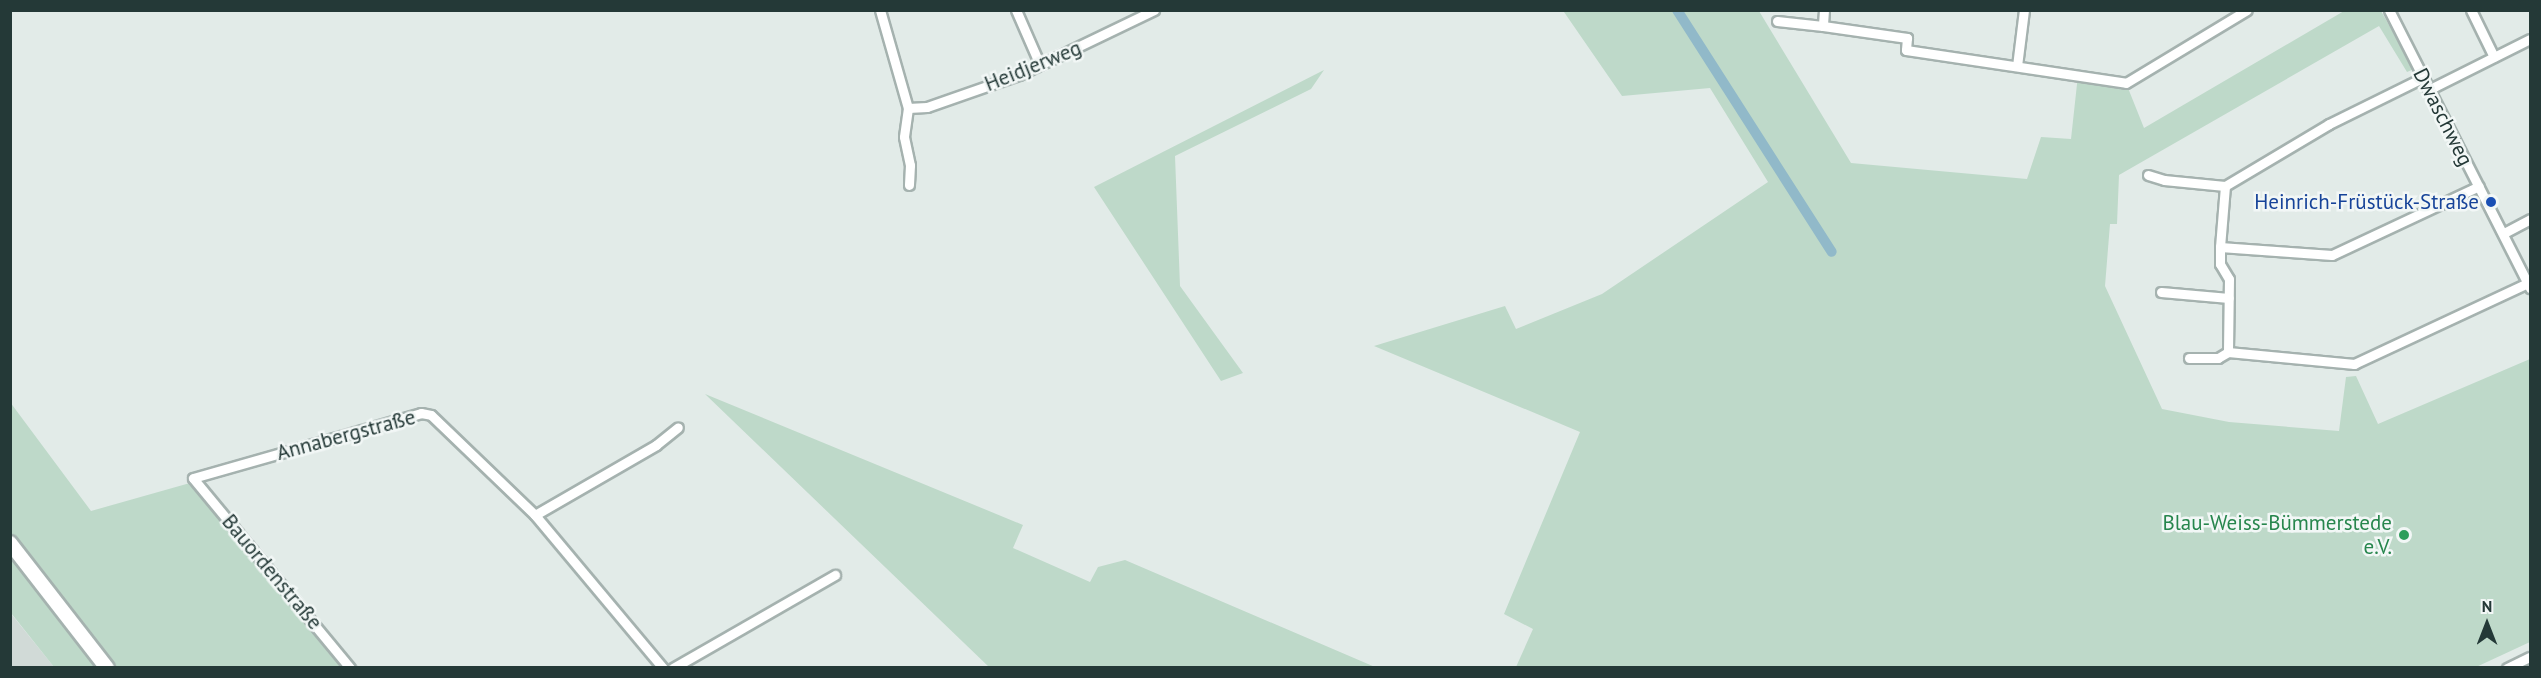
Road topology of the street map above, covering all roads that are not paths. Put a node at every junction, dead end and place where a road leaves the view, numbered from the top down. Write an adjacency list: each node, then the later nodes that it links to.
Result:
1 (880, 10): 17 (street)
2 (1016, 10): 13 (street)
3 (1154, 10): 13 (street, Heidjerweg)
4 (1824, 10): 10 (street)
5 (2024, 10): 14 (street)
6 (2247, 10): 14 (street)
7 (2388, 10): 15 (street, Dwaschweg)
8 (2471, 10): 12 (street)
9 (1777, 21): 10 (street)
10 (1823, 26): 14 (street)
11 (2530, 39): 12 (street)
12 (2494, 57): 16 (street)
13 (1040, 65): 17 (street, Heidjerweg)
14 (2017, 66)
15 (2422, 78): 16 (street, Dwaschweg); 20 (street)
16 (2428, 90): 21 (street, Dwaschweg)
17 (908, 108): 19 (street)
18 (2148, 175): 20 (street)
19 (909, 185)
20 (2225, 186): 24 (street)
21 (2479, 186): 23 (street, Dwaschweg); 24 (street)
22 (2530, 219): 23 (street)
23 (2504, 233): 25 (street, Dwaschweg)
24 (2220, 248): 27 (street)
25 (2529, 286): 28 (street)
26 (2161, 292): 27 (street)
27 (2229, 298): 28 (street)
28 (2228, 352): 29 (street)
29 (2189, 358)
30 (678, 427): 32 (street)
31 (193, 478): 32 (street, Annabergstraße); 37 (street, Bauordenstraße)
32 (535, 515): 38 (street, Annabergstraße)
33 (10, 543): 36 (street)
34 (835, 575): 39 (street)
35 (2530, 657): 40 (street)
36 (107, 668)
37 (350, 668)
38 (663, 668)
39 (673, 668)
40 (2507, 668)

